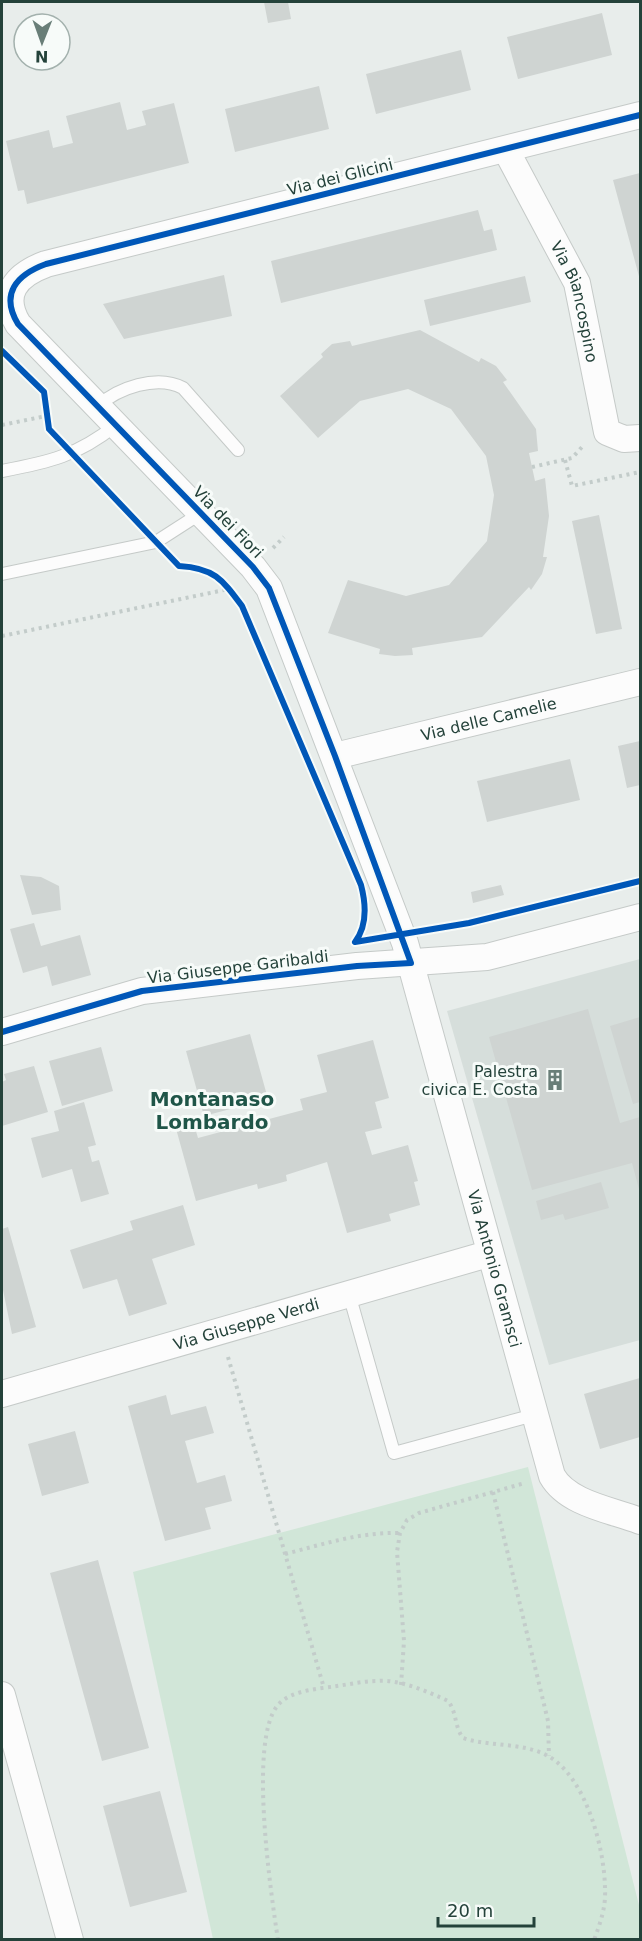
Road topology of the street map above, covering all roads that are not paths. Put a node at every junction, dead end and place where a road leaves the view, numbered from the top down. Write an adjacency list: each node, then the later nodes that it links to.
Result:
1 (640, 116): 2 (street, Via dei Glicini)
2 (506, 150): 3 (street, Via dei Glicini); 6 (street, Via Biancospino)
3 (46, 264): 4 (street, Via dei Fiori)
4 (98, 406): 5 (street, Via dei Fiori); 7 (lane)
5 (116, 425): 8 (lane); 9 (street, Via dei Fiori)
6 (640, 438)
7 (238, 450)
8 (2, 471)
9 (201, 513): 10 (lane); 12 (street, Via dei Fiori)
10 (2, 574)
11 (640, 682): 12 (street, Via delle Camelie)
12 (335, 756): 14 (street, Via dei Fiori)
13 (640, 917): 14 (street, Via Giuseppe Garibaldi)
14 (411, 963): 15 (street, Via Giuseppe Garibaldi); 16 (street, Via Antonio Gramsci)
15 (2, 1032)
16 (488, 1254): 17 (street, Via Giuseppe Verdi); 19 (street, Via Antonio Gramsci)
17 (349, 1294): 18 (street, Via Giuseppe Verdi); 19 (lane)
18 (2, 1394)
19 (534, 1415): 20 (street, Via Antonio Gramsci)
20 (640, 1521)
21 (2, 1695): 22 (street)
22 (70, 1940)

